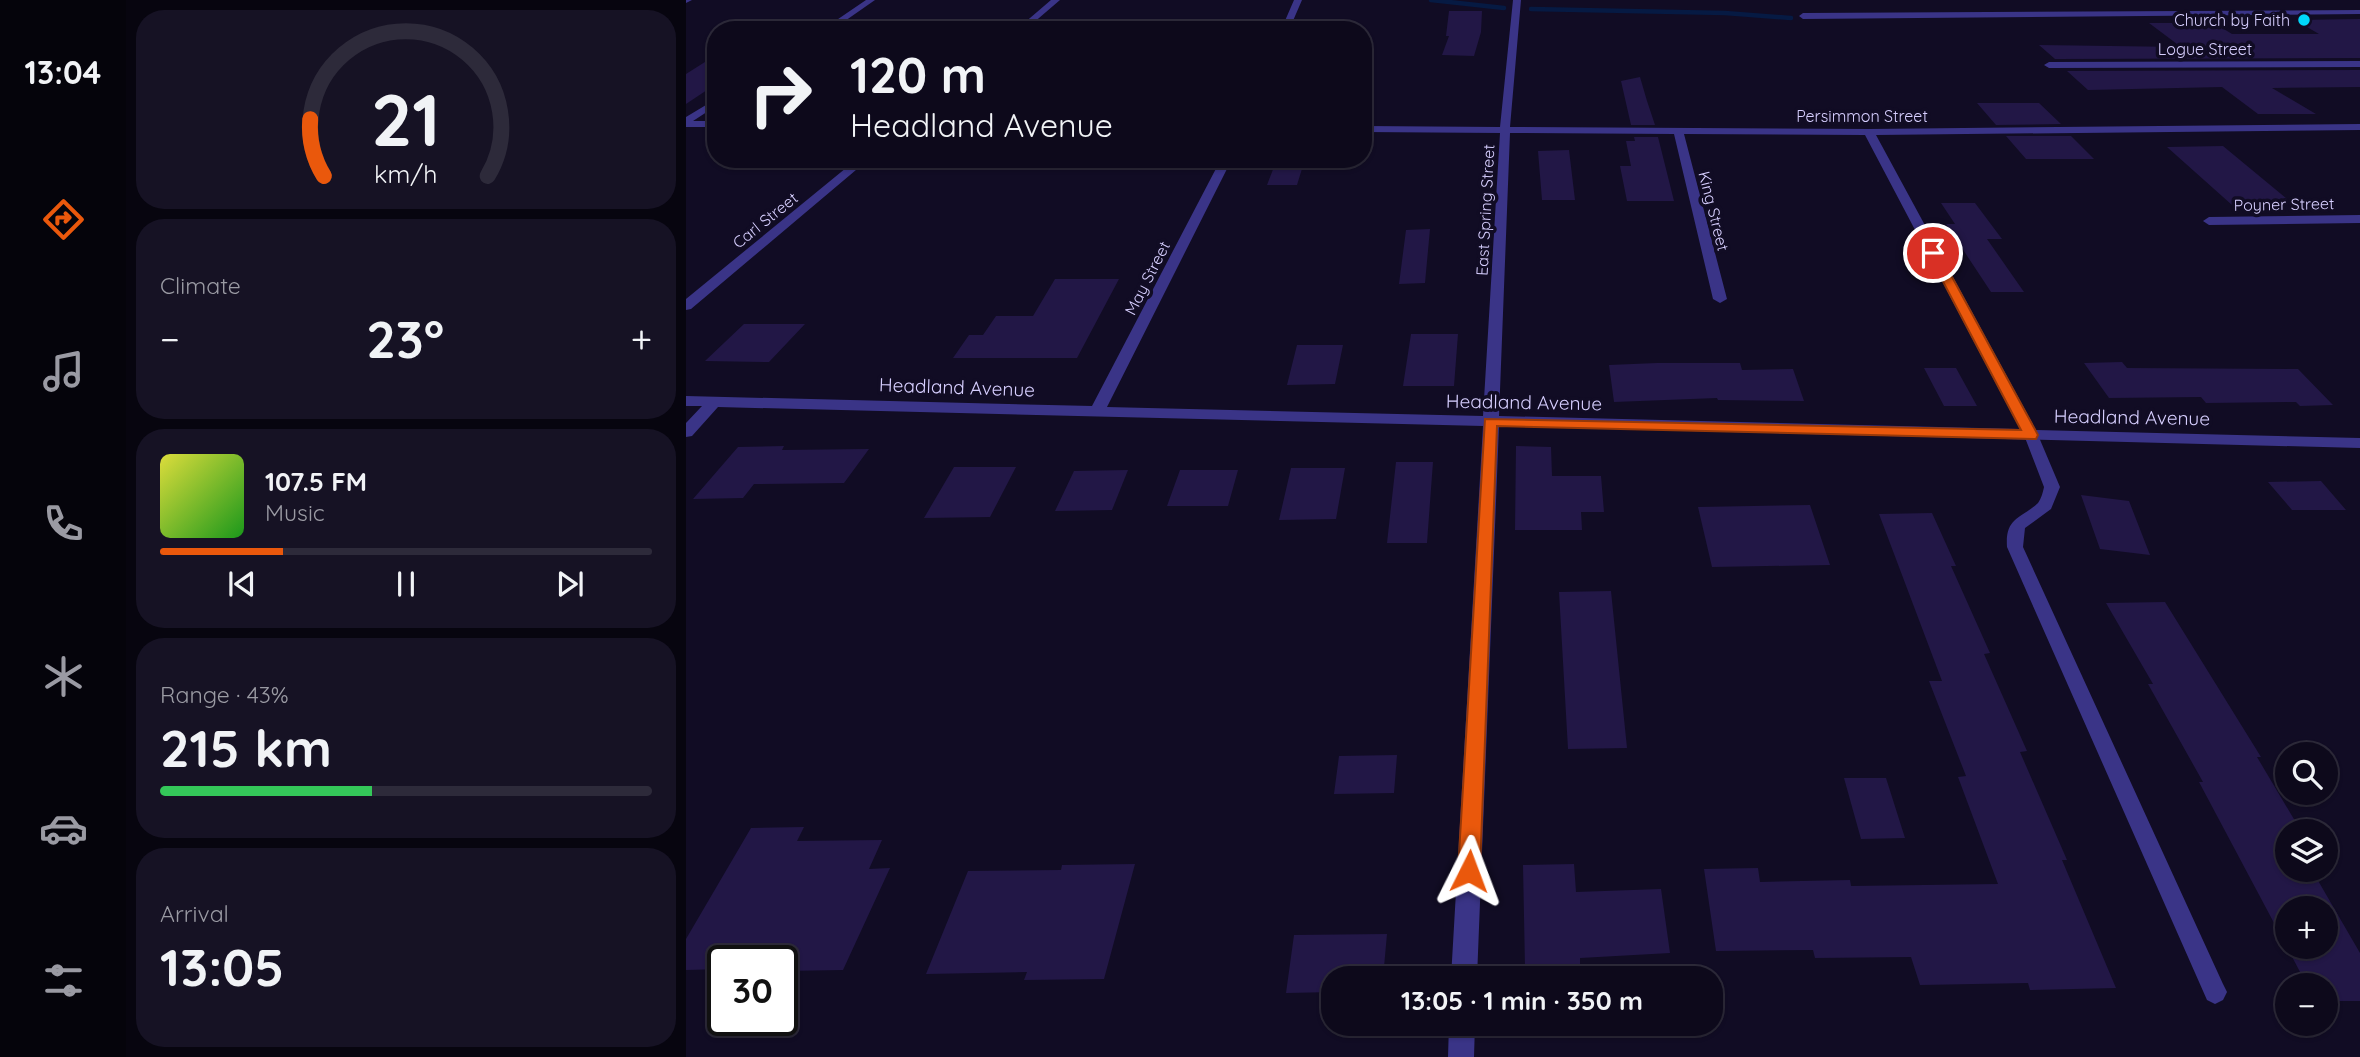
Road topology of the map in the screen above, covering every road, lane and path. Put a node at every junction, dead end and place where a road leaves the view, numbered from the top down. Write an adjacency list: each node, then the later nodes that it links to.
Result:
1 (871, 0): 8 (street)
2 (1056, 0): 9 (street)
3 (1298, 0): 10 (street)
4 (1517, 0): 18 (street, East Spring Street)
5 (2345, 1): 6 (street)
6 (2360, 11): 7 (street)
7 (1803, 16)
8 (839, 21)
9 (1031, 21)
10 (1289, 21)
11 (2360, 64): 12 (street, Logue Street)
12 (2049, 65)
13 (707, 108): 14 (street)
14 (686, 122): 15 (street)
15 (707, 123)
16 (2360, 127): 20 (street, Persimmon Street)
17 (1372, 129): 18 (street, Persimmon Street)
18 (1505, 130): 19 (street, Persimmon Street); 30 (street, East Spring Street)
19 (1678, 131): 20 (street, Persimmon Street); 25 (street, King Street)
20 (1868, 132): 32 (street)
21 (853, 168): 26 (street, Carl Street)
22 (1222, 168): 29 (street, May Street)
23 (2360, 219): 24 (street, Poyner Street)
24 (2209, 221)
25 (1720, 299)
26 (686, 306)
27 (686, 401): 28 (street, Headland Avenue)
28 (715, 401): 29 (street, Headland Avenue); 31 (street)
29 (1097, 412): 30 (street, Headland Avenue)
30 (1490, 422): 32 (street, Headland Avenue); 34 (street, East Spring Street)
31 (686, 432)
32 (2031, 435): 33 (street, Headland Avenue); 35 (lane)
33 (2360, 443)
34 (1465, 966)
35 (2215, 992)
36 (1462, 1036): 37 (street)
37 (1461, 1057)

